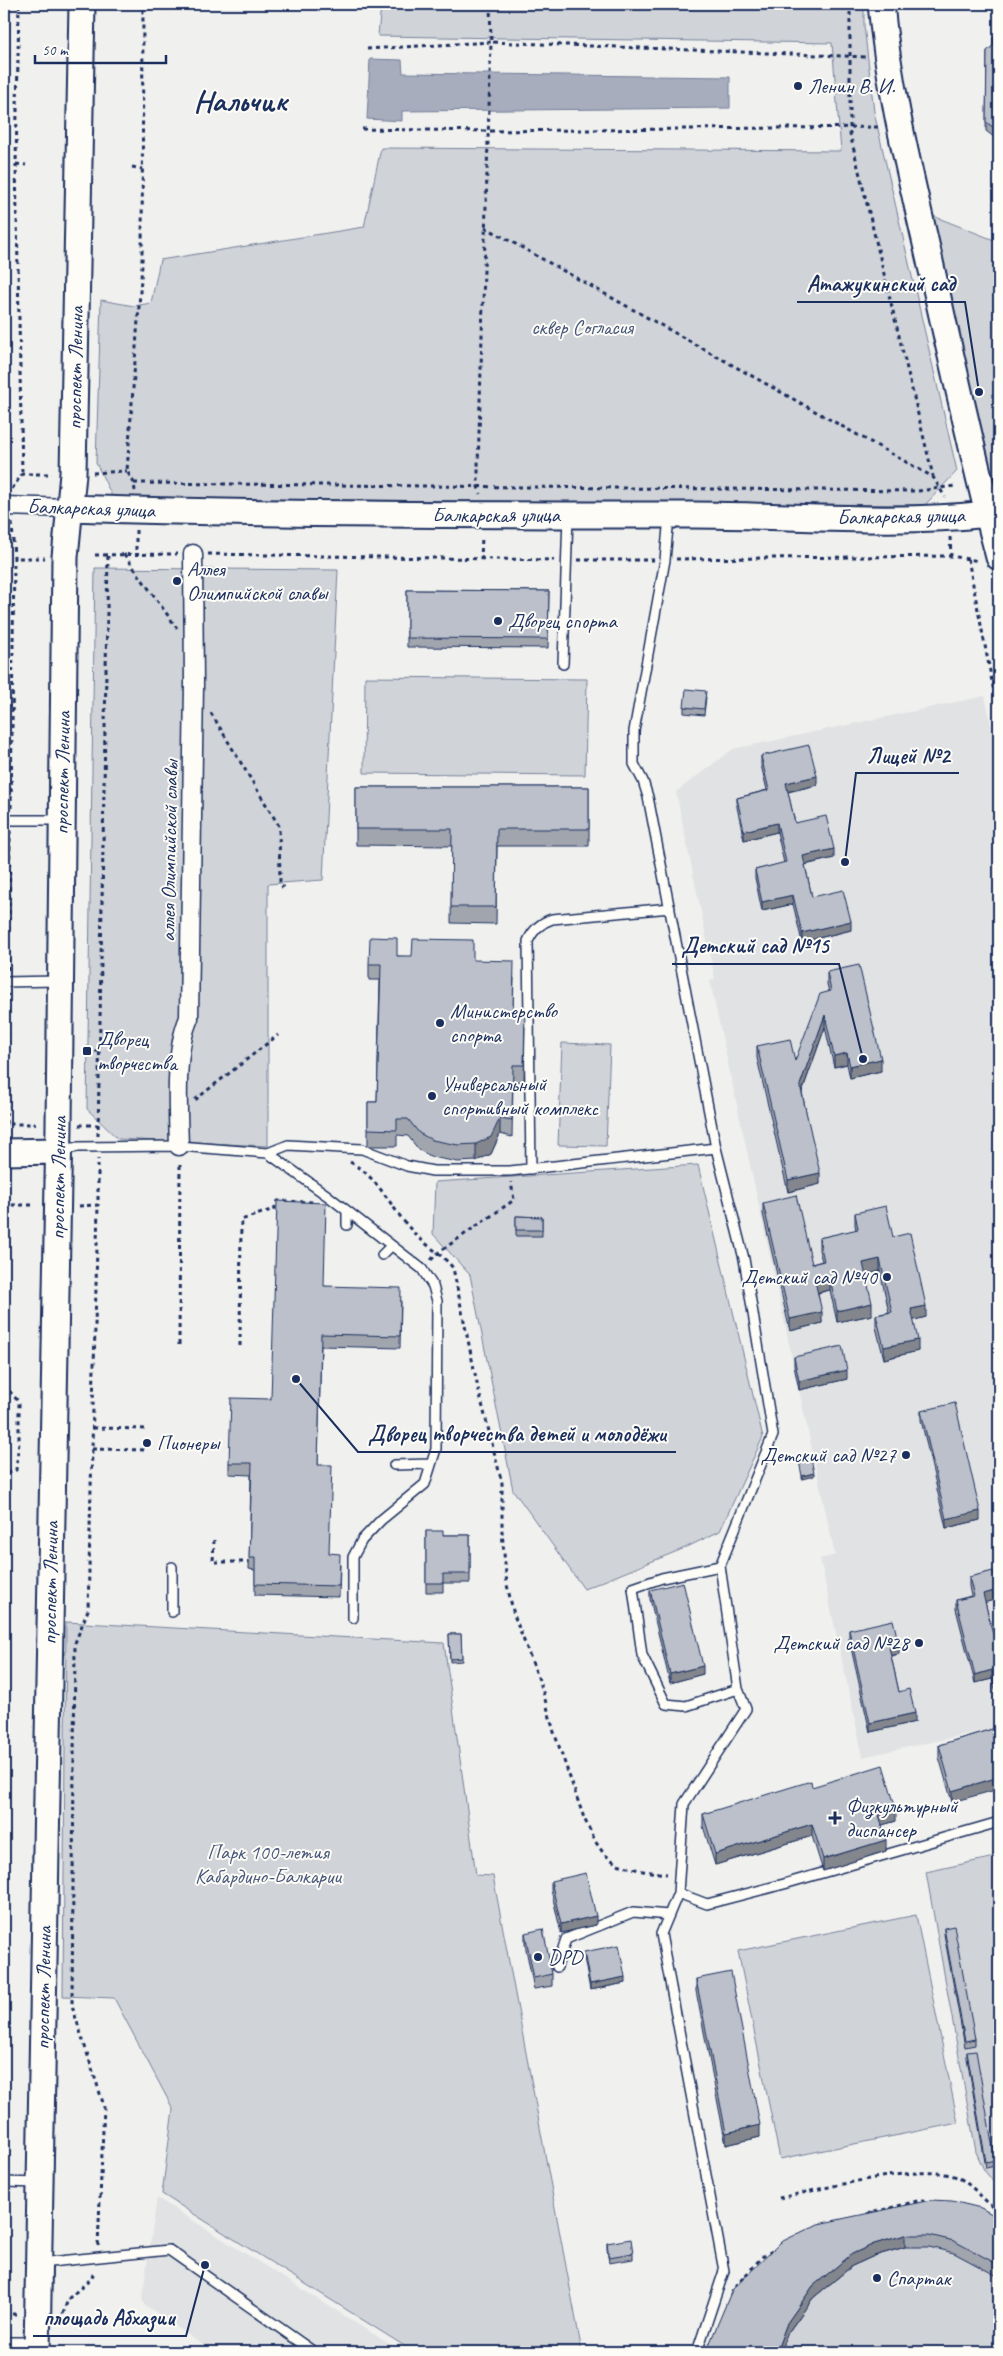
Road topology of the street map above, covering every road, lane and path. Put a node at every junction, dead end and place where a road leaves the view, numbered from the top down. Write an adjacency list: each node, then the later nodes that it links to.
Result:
1 (19, 4): 15 (path)
2 (82, 4): 31 (main road, проспект Ленина)
3 (143, 4): 18 (path)
4 (490, 4): 7 (path)
5 (850, 4): 9 (path)
6 (881, 4): 10 (main road)
7 (491, 42): 8 (path); 9 (path); 14 (path)
8 (367, 49)
9 (850, 57): 10 (path); 12 (path)
10 (887, 58): 11 (main road)
11 (899, 127): 12 (path); 32 (main road)
12 (851, 128): 14 (path); 24 (path)
13 (362, 129): 14 (path)
14 (487, 131): 19 (path)
15 (16, 164): 16 (path); 22 (path)
16 (26, 165)
17 (132, 167): 18 (path)
18 (142, 169): 20 (path)
19 (485, 227): 24 (path); 26 (path)
20 (127, 471): 21 (path); 25 (path)
21 (88, 473)
22 (22, 474): 23 (path); 30 (path)
23 (54, 474)
24 (933, 477): 28 (path)
25 (134, 482): 26 (path); 29 (path)
26 (478, 486): 28 (path)
27 (955, 486): 28 (path)
28 (940, 489)
29 (135, 494)
30 (9, 506): 31 (street, Балкарская улица); 46 (path)
31 (70, 508): 33 (main road, Балкарская улица); 58 (main road, проспект Ленина)
32 (994, 512): 34 (main road, Балкарская улица); 49 (main road)
33 (568, 515): 34 (main road, Балкарская улица); 51 (lane)
34 (670, 515): 52 (lane)
35 (136, 527): 40 (path)
36 (482, 535): 50 (path)
37 (950, 535): 45 (path)
38 (265, 549): 44 (path)
39 (124, 553): 40 (path); 41 (path); 53 (path)
40 (136, 553): 42 (path)
41 (108, 554): 43 (path); 65 (path)
42 (193, 554): 44 (path); 53 (street, аллея Олимпийской славы)
43 (95, 555)
44 (266, 556): 50 (path)
45 (951, 556): 48 (path); 52 (path)
46 (14, 558): 47 (path); 57 (path)
47 (48, 558)
48 (968, 559): 49 (path); 56 (path)
49 (990, 559)
50 (481, 560): 51 (path)
51 (568, 560): 52 (path); 54 (lane)
52 (665, 560): 60 (lane)
53 (194, 654): 55 (street, аллея Олимпийской славы)
54 (563, 664)
55 (194, 685): 59 (path); 66 (street, аллея Олимпийской славы)
56 (999, 717)
57 (7, 820): 58 (lane); 62 (path)
58 (61, 820): 61 (main road, проспект Ленина)
59 (282, 888)
60 (670, 908): 75 (lane); 80 (lane)
61 (61, 981): 62 (lane); 76 (main road, проспект Ленина)
62 (6, 982): 67 (path)
63 (278, 1036): 66 (path)
64 (87, 1050): 65 (path)
65 (99, 1051): 70 (path)
66 (178, 1113): 73 (street, аллея Олимпийской славы)
67 (6, 1124): 68 (path); 71 (path)
68 (36, 1124)
69 (79, 1125): 70 (path)
70 (98, 1125): 72 (path)
71 (4, 1128)
72 (98, 1139)
73 (180, 1146): 76 (lane); 78 (lane); 93 (path)
74 (342, 1148): 78 (lane); 81 (lane); 90 (path)
75 (716, 1148): 80 (lane); 107 (lane)
76 (58, 1151): 77 (main road); 118 (main road, проспект Ленина)
77 (4, 1152)
78 (268, 1153): 87 (lane)
79 (98, 1156): 85 (path)
80 (532, 1169): 81 (lane)
81 (510, 1171): 90 (path)
82 (320, 1202): 94 (path)
83 (4, 1205): 84 (path)
84 (36, 1205)
85 (98, 1205): 86 (path); 96 (path)
86 (79, 1206)
87 (347, 1210): 88 (lane); 89 (lane)
88 (347, 1225)
89 (391, 1246): 91 (lane); 92 (lane)
90 (439, 1252): 92 (path); 113 (path)
91 (382, 1255)
92 (422, 1269): 100 (lane)
93 (179, 1345)
94 (240, 1346)
95 (4, 1385): 102 (path)
96 (93, 1428): 97 (path); 98 (path)
97 (149, 1429)
98 (92, 1449): 99 (path); 124 (path)
99 (148, 1450)
100 (431, 1464): 101 (lane); 110 (lane)
101 (394, 1465)
102 (4, 1475)
103 (214, 1540): 106 (path)
104 (253, 1553): 106 (path)
105 (207, 1562): 106 (path)
106 (213, 1562)
107 (720, 1566): 111 (lane); 111 (lane)
108 (172, 1567): 109 (lane)
109 (172, 1612)
110 (353, 1618)
111 (738, 1689): 113 (lane)
112 (999, 1822): 114 (lane)
113 (679, 1875): 114 (lane)
114 (678, 1893): 115 (lane)
115 (669, 1915): 116 (lane); 133 (lane)
116 (556, 1967)
117 (4, 2182): 118 (lane)
118 (40, 2182): 125 (main road, проспект Ленина)
119 (779, 2198): 121 (path)
120 (939, 2201): 122 (path)
121 (999, 2213)
122 (863, 2215)
123 (778, 2248): 126 (path)
124 (97, 2258): 125 (lane); 129 (path); 132 (lane)
125 (39, 2263): 131 (main road, проспект Ленина)
126 (730, 2294)
127 (4, 2314): 128 (path)
128 (17, 2314)
129 (63, 2314)
130 (4, 2342): 131 (lane)
131 (37, 2347)
132 (314, 2352)
133 (697, 2352)

